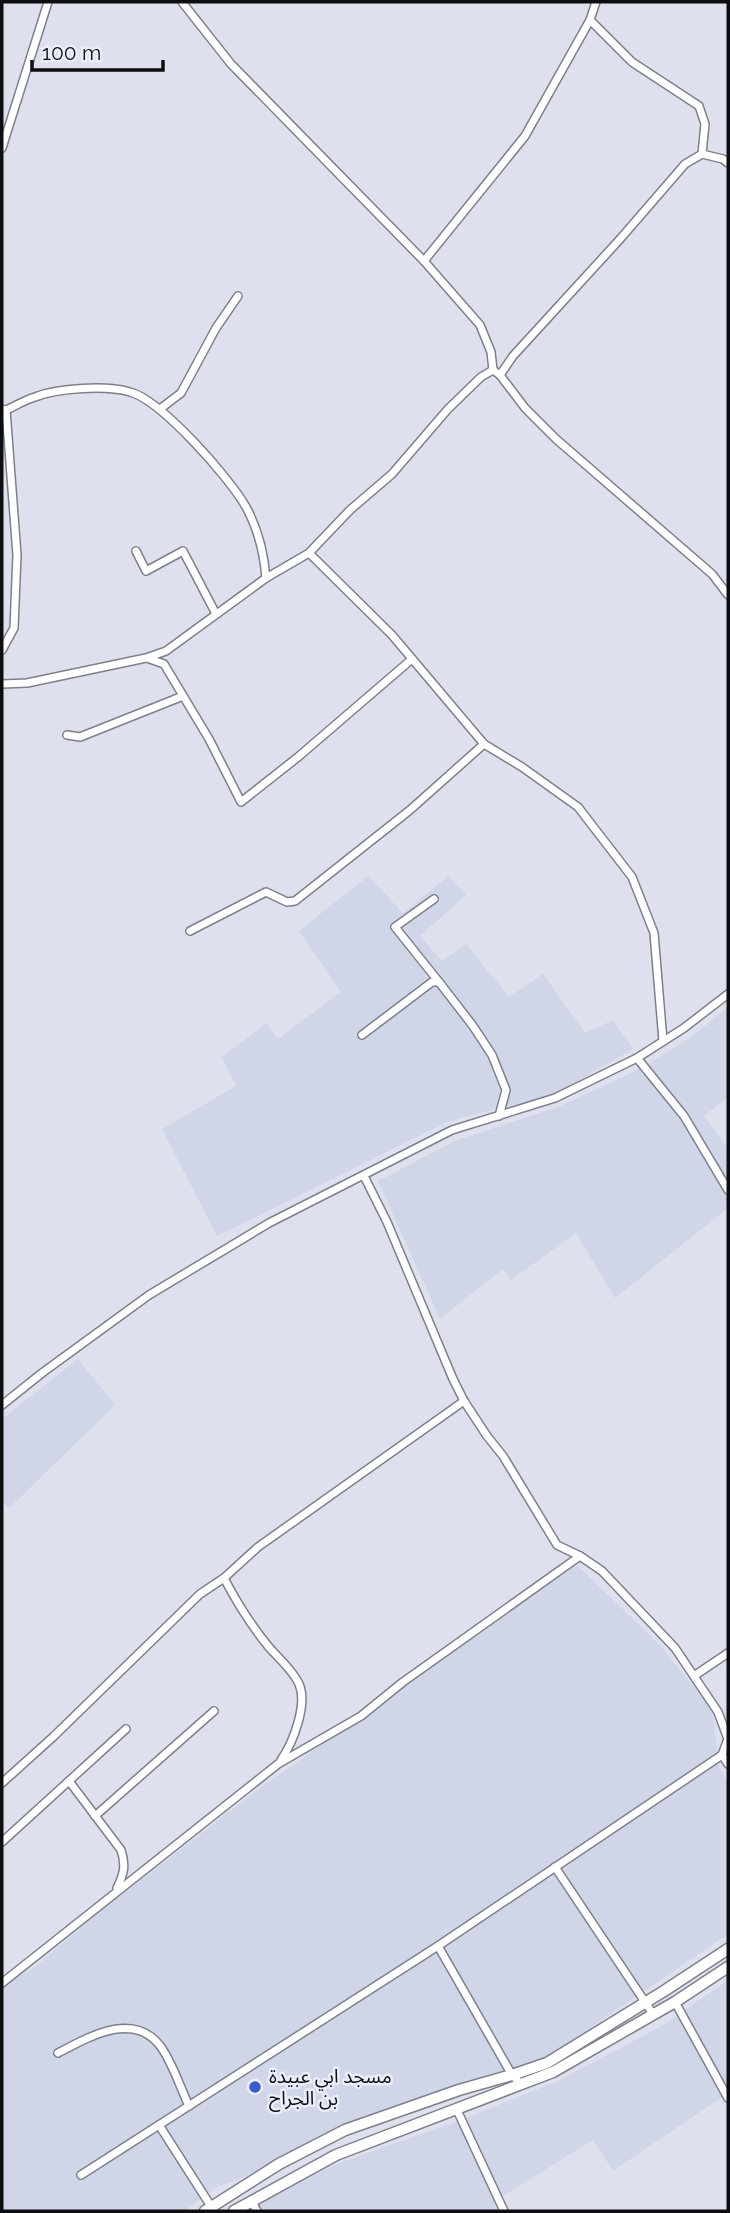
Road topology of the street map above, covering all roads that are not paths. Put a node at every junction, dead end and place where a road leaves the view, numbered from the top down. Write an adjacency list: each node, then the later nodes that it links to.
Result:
1 (48, 2): 5 (street)
2 (182, 2): 8 (street)
3 (596, 2): 4 (street)
4 (590, 20): 6 (street); 8 (street)
5 (2, 148)
6 (702, 154): 7 (street); 10 (street)
7 (726, 159)
8 (424, 261): 10 (street)
9 (238, 296): 11 (street)
10 (497, 373): 14 (street); 16 (street)
11 (160, 409): 12 (street); 15 (street)
12 (4, 410): 18 (street)
13 (136, 551): 17 (street)
14 (309, 554): 15 (street); 20 (street)
15 (266, 578): 17 (street)
16 (728, 595)
17 (216, 614): 19 (street)
18 (2, 650)
19 (146, 658): 21 (street); 22 (street)
20 (412, 659): 22 (street); 24 (street)
21 (2, 684)
22 (183, 696): 23 (street)
23 (67, 735)
24 (484, 744): 26 (street); 30 (street)
25 (434, 899): 27 (street)
26 (190, 931)
27 (439, 982): 29 (street); 32 (street)
28 (728, 993): 30 (street)
29 (362, 1035)
30 (663, 1041): 31 (street)
31 (638, 1058): 32 (street); 34 (street)
32 (499, 1116): 33 (street)
33 (364, 1176): 35 (street); 36 (street)
34 (728, 1190)
35 (464, 1401): 37 (street); 38 (street)
36 (2, 1405)
37 (580, 1556): 40 (street); 44 (street)
38 (224, 1578): 44 (street); 47 (street)
39 (728, 1653): 40 (street)
40 (694, 1676): 43 (street)
41 (214, 1711): 48 (street)
42 (126, 1729): 46 (street)
43 (722, 1755): 45 (street); 50 (street)
44 (278, 1764): 51 (street)
45 (728, 1765)
46 (69, 1781): 48 (street); 49 (street)
47 (2, 1783)
48 (95, 1815): 51 (street)
49 (2, 1842)
50 (555, 1867): 52 (street); 56 (street)
51 (115, 1892): 55 (street)
52 (438, 1946): 60 (street); 63 (street)
53 (728, 1949): 56 (main road)
54 (728, 1967): 57 (main road)
55 (2, 1983)
56 (647, 2001): 58 (street); 60 (main road)
57 (675, 2002): 58 (main road); 62 (street)
58 (653, 2014): 61 (main road)
59 (58, 2053): 63 (street)
60 (512, 2076): 61 (street); 68 (main road)
61 (521, 2084): 64 (main road)
62 (728, 2098)
63 (189, 2106): 65 (street)
64 (457, 2110): 67 (main road); 70 (street)
65 (159, 2125): 66 (street); 68 (street)
66 (81, 2175)
67 (254, 2206): 69 (main road)
68 (211, 2210)
69 (234, 2211)
70 (504, 2211)

